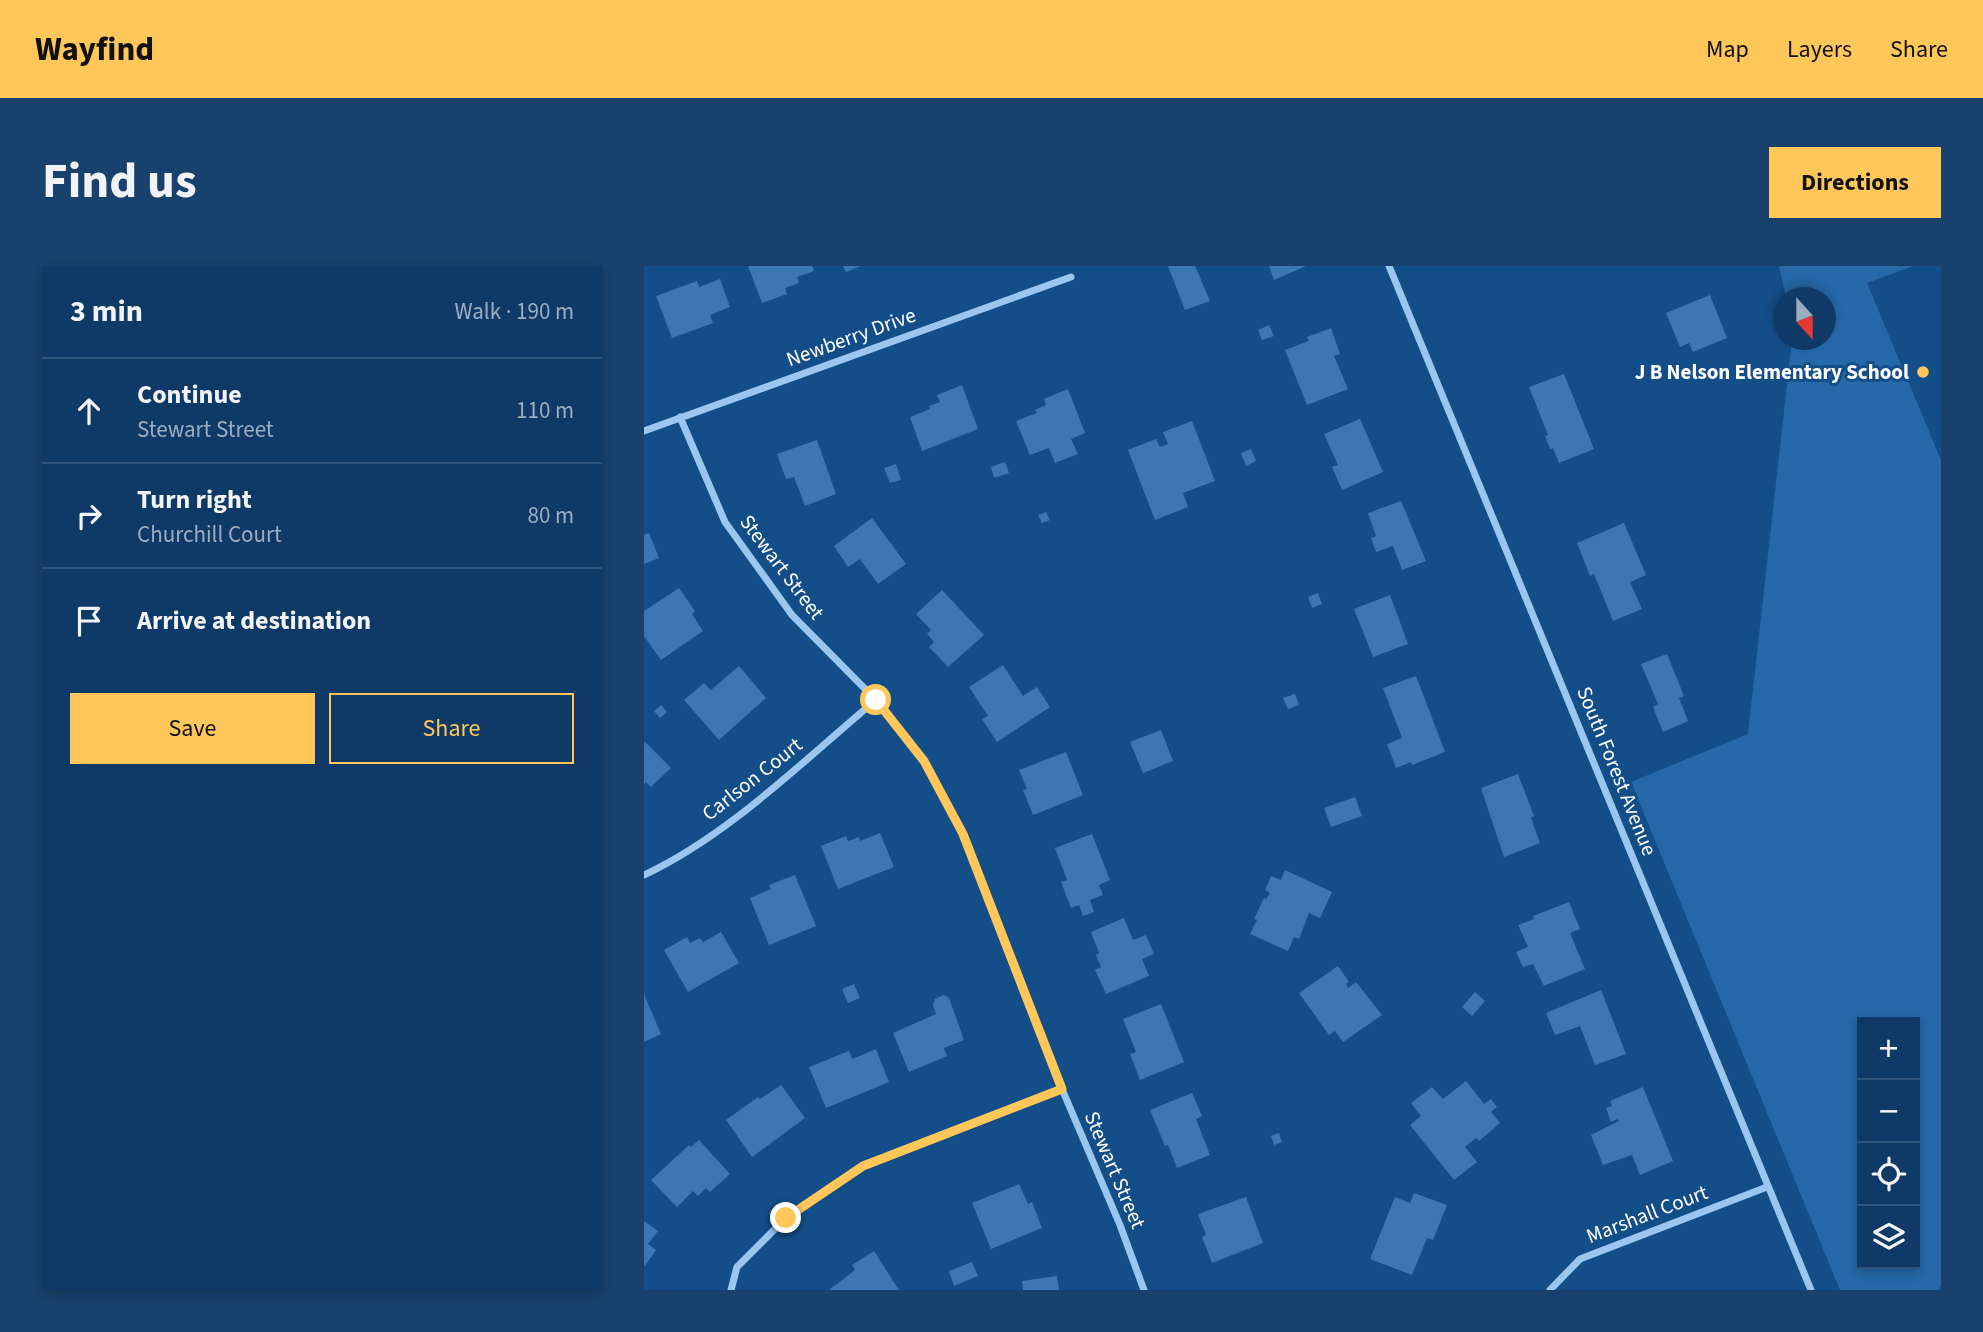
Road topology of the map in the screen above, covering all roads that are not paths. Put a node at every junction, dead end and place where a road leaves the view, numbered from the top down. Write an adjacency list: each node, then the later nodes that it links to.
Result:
1 (1389, 266): 8 (street, South Forest Avenue)
2 (1071, 277): 3 (street, Newberry Drive)
3 (680, 417): 4 (street, Newberry Drive); 5 (street, Stewart Street)
4 (644, 431)
5 (876, 700): 6 (street, Carlson Court); 7 (street, Stewart Street)
6 (644, 875)
7 (1062, 1089): 9 (street); 10 (street, Stewart Street)
8 (1767, 1187): 11 (street, Marshall Court); 12 (street, South Forest Avenue)
9 (731, 1290)
10 (1144, 1290)
11 (1550, 1290)
12 (1811, 1290)

